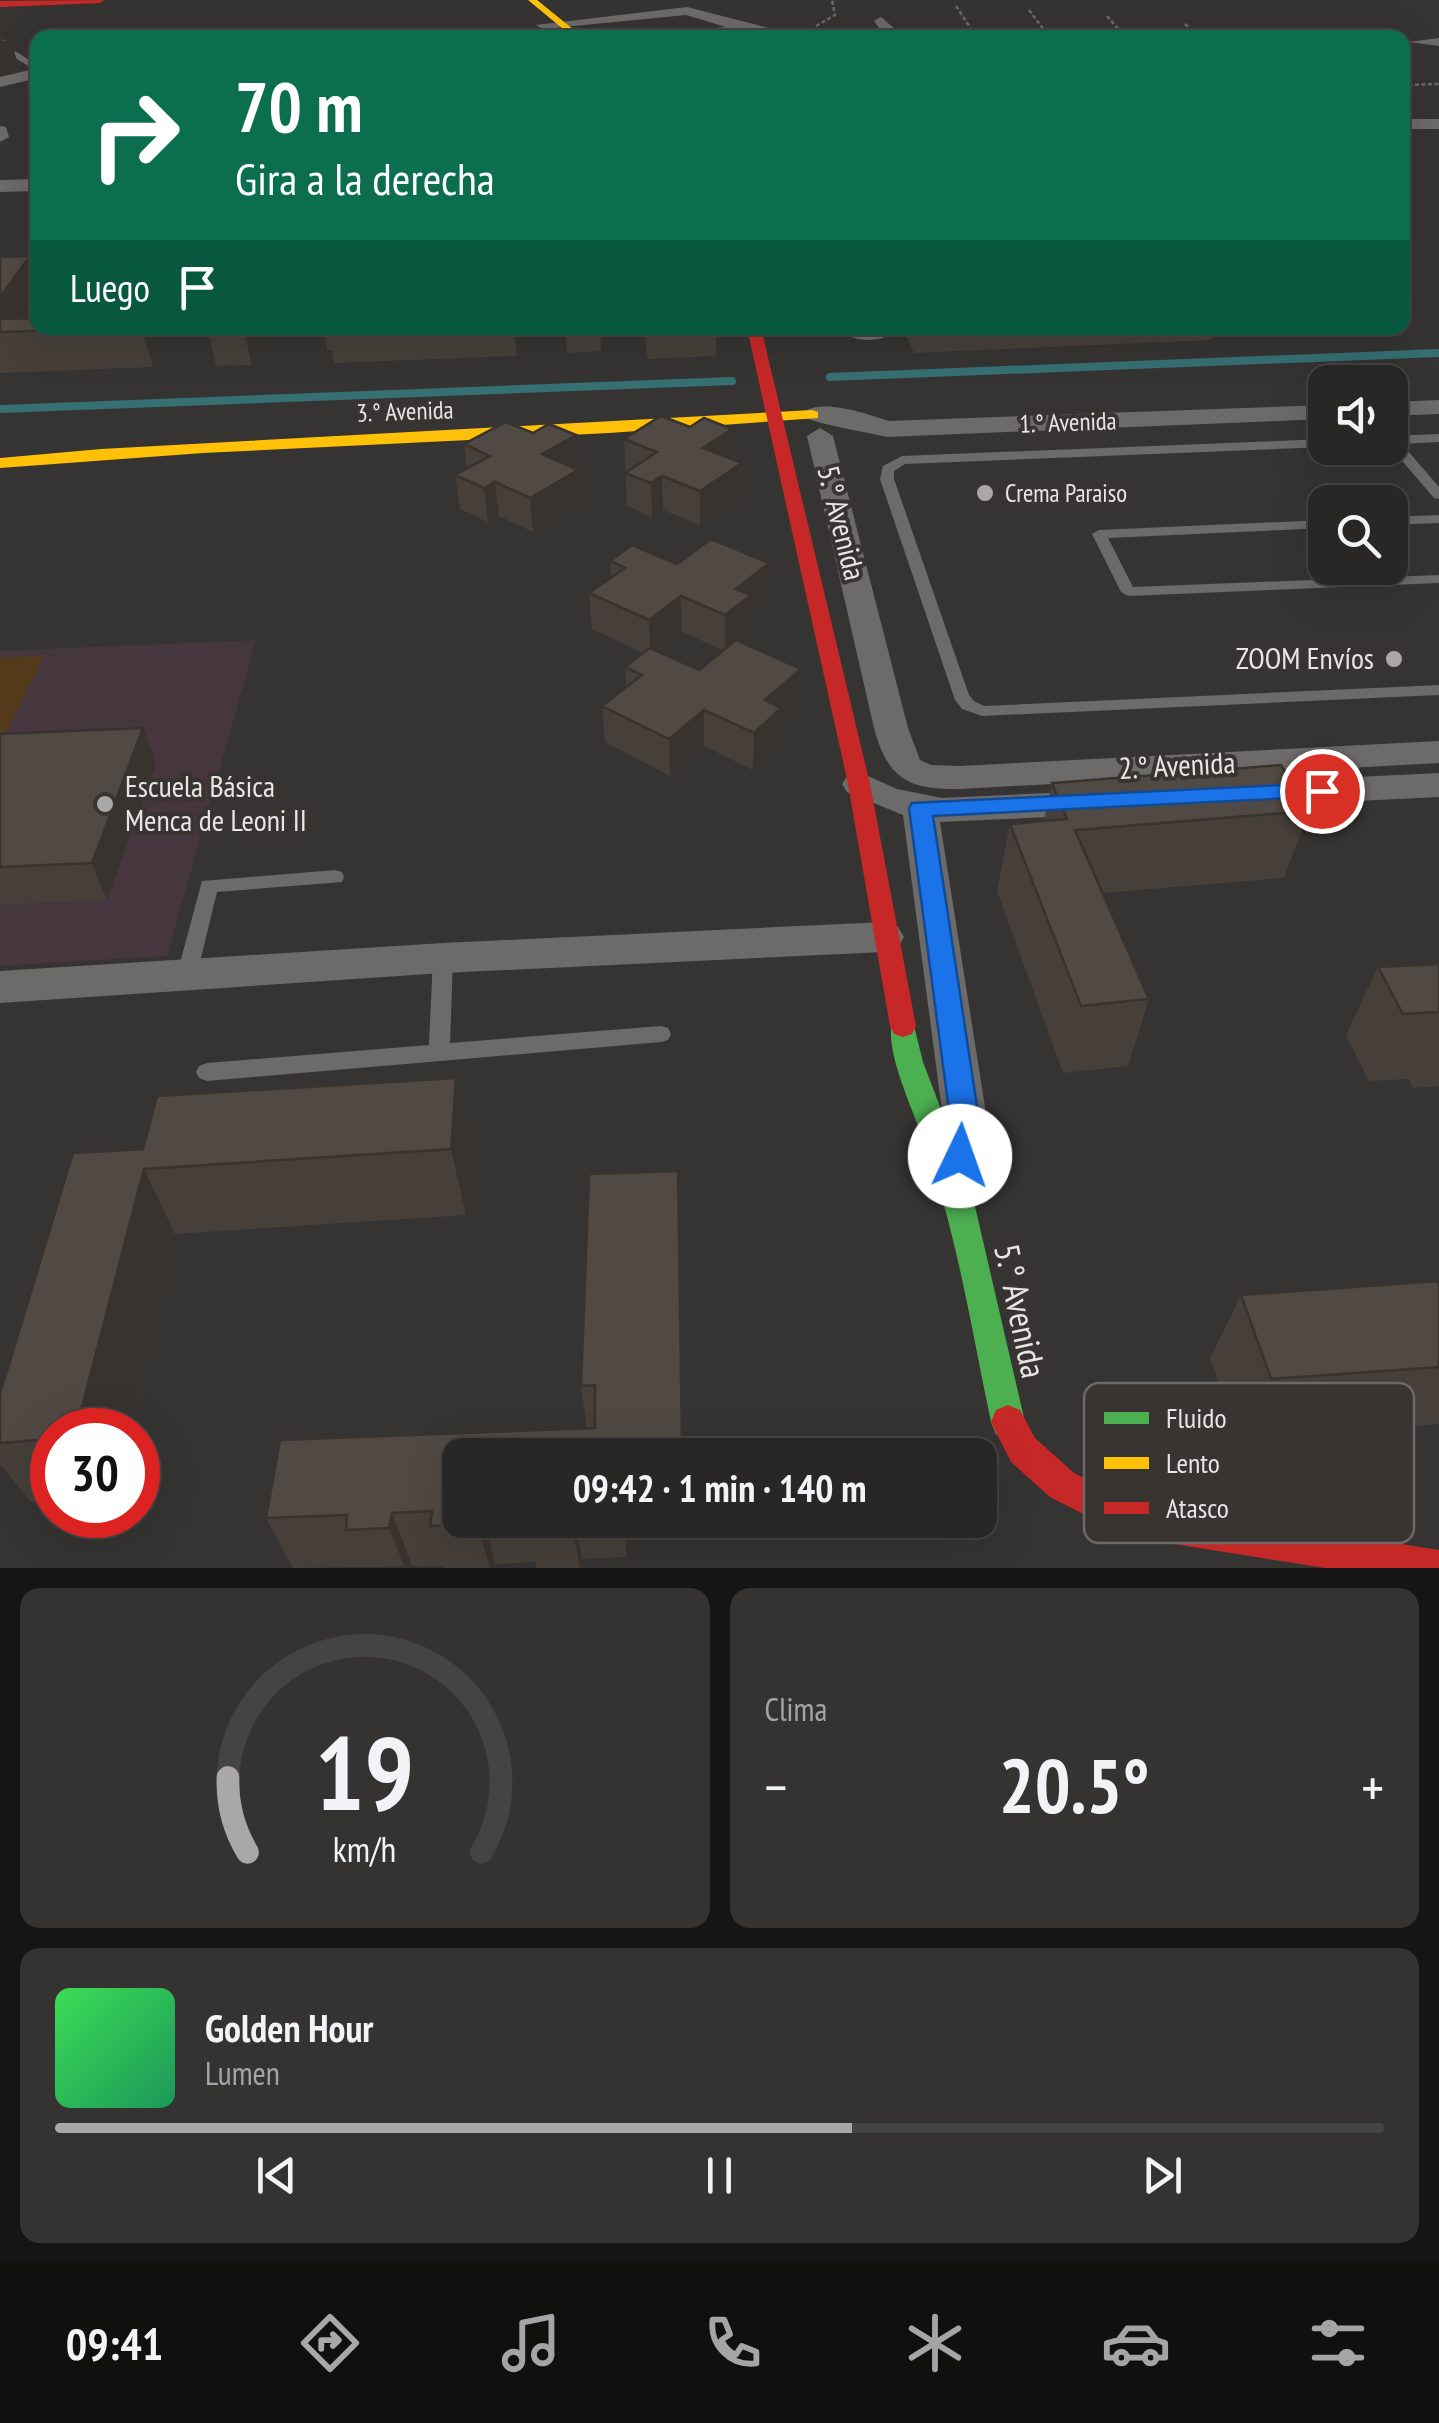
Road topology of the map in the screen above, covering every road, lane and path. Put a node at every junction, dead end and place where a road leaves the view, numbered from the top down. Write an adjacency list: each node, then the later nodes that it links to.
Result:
1 (100, 0): 4 (street)
2 (510, 0): 12 (street)
3 (532, 0): 13 (street)
4 (0, 4)
5 (956, 6): 19 (path)
6 (1030, 10): 20 (path)
7 (1107, 16): 21 (path)
8 (720, 20): 11 (street); 14 (street); 15 (lane)
9 (881, 21): 18 (street)
10 (1185, 24): 22 (path)
11 (736, 27): 16 (lane); 17 (street)
12 (559, 30)
13 (560, 30)
14 (567, 30)
15 (634, 30)
16 (711, 30)
17 (754, 30)
18 (887, 30)
19 (972, 30)
20 (1044, 30)
21 (1119, 30)
22 (1191, 30)
23 (1416, 42): 24 (street)
24 (1439, 42)
25 (0, 51): 26 (lane)
26 (30, 66)
27 (30, 74): 28 (street)
28 (0, 82)
29 (1410, 84): 30 (path)
30 (1439, 84)
31 (1410, 120): 32 (street)
32 (1439, 120)
33 (30, 185): 34 (street)
34 (0, 186)
35 (755, 335): 41 (street)
36 (802, 384): 40 (street, 5.° Avenida)
37 (1439, 407): 38 (street)
38 (1408, 408)
39 (1308, 413): 40 (street, 1.° Avenida)
40 (816, 425): 41 (street, 3.° Avenida); 59 (street, 5.° Avenida)
41 (775, 429): 46 (street, 3.° Avenida); 47 (street, 3.° Avenida); 57 (street, 5.° Avenida)
42 (1439, 438): 43 (lane)
43 (1408, 439)
44 (1308, 444): 55 (lane)
45 (1408, 459): 48 (lane)
46 (0, 463)
47 (0, 482)
48 (1439, 495)
49 (1439, 519): 50 (lane)
50 (1408, 520)
51 (1308, 525): 54 (lane)
52 (1439, 579): 53 (lane)
53 (1408, 580)
54 (1308, 584)
55 (1439, 690)
56 (1439, 752): 59 (street, 2.° Avenida)
57 (859, 784): 59 (street); 61 (street, 5.° Avenida)
58 (1439, 785): 59 (street)
59 (918, 790): 68 (street)
60 (334, 877): 63 (lane)
61 (884, 937): 62 (street); 68 (street, 5.° Avenida)
62 (443, 958): 63 (street); 66 (lane)
63 (187, 974): 64 (street)
64 (0, 986)
65 (661, 1034): 66 (lane)
66 (438, 1052): 67 (lane)
67 (207, 1072)
68 (955, 1185): 69 (street, 5.° Avenida)
69 (1084, 1496)
70 (1281, 1543): 71 (street, 5.° Avenida)
71 (1439, 1568)

